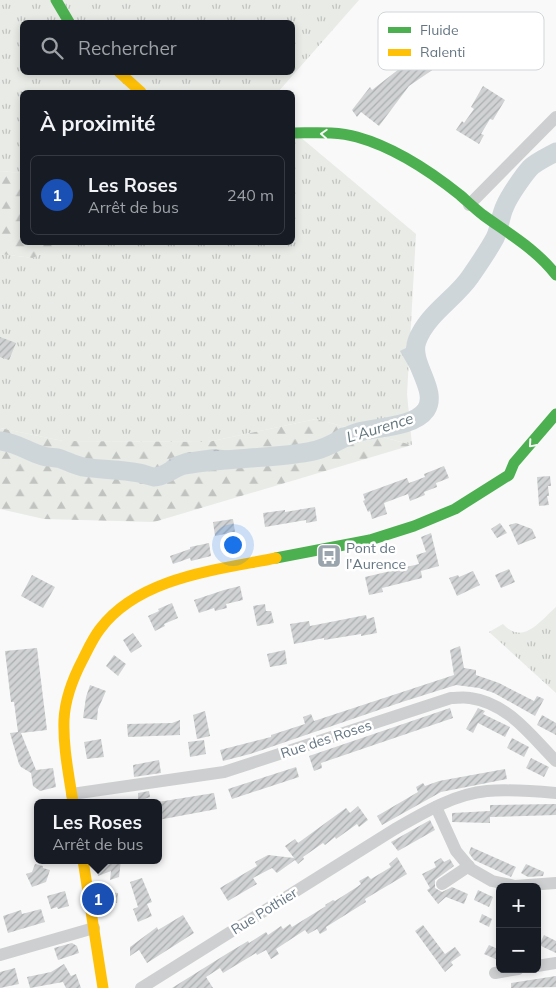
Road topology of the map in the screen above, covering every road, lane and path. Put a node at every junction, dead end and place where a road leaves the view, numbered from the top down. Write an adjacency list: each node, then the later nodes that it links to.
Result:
1 (56, 0): 2 (main road)
2 (68, 20)
3 (123, 75): 4 (main road)
4 (139, 90)
5 (556, 117): 8 (street)
6 (295, 133): 8 (main road, one-way to 6)
7 (375, 156): 8 (main road)
8 (469, 205): 9 (main road)
9 (556, 275)
10 (556, 414): 12 (main road, one-way to 12)
11 (527, 465): 12 (main road)
12 (509, 475): 15 (main road)
13 (556, 761): 15 (street, Rue des Roses)
14 (556, 793): 16 (street, Rue Pothier)
15 (73, 798)
16 (436, 807): 18 (street); 26 (street, Rue Pothier)
17 (84, 864): 21 (main road)
18 (469, 866): 19 (street); 20 (street)
19 (556, 883)
20 (442, 884)
21 (94, 928): 22 (street); 25 (main road)
22 (0, 955)
23 (556, 963): 24 (street)
24 (541, 965)
25 (103, 988)
26 (141, 988)

